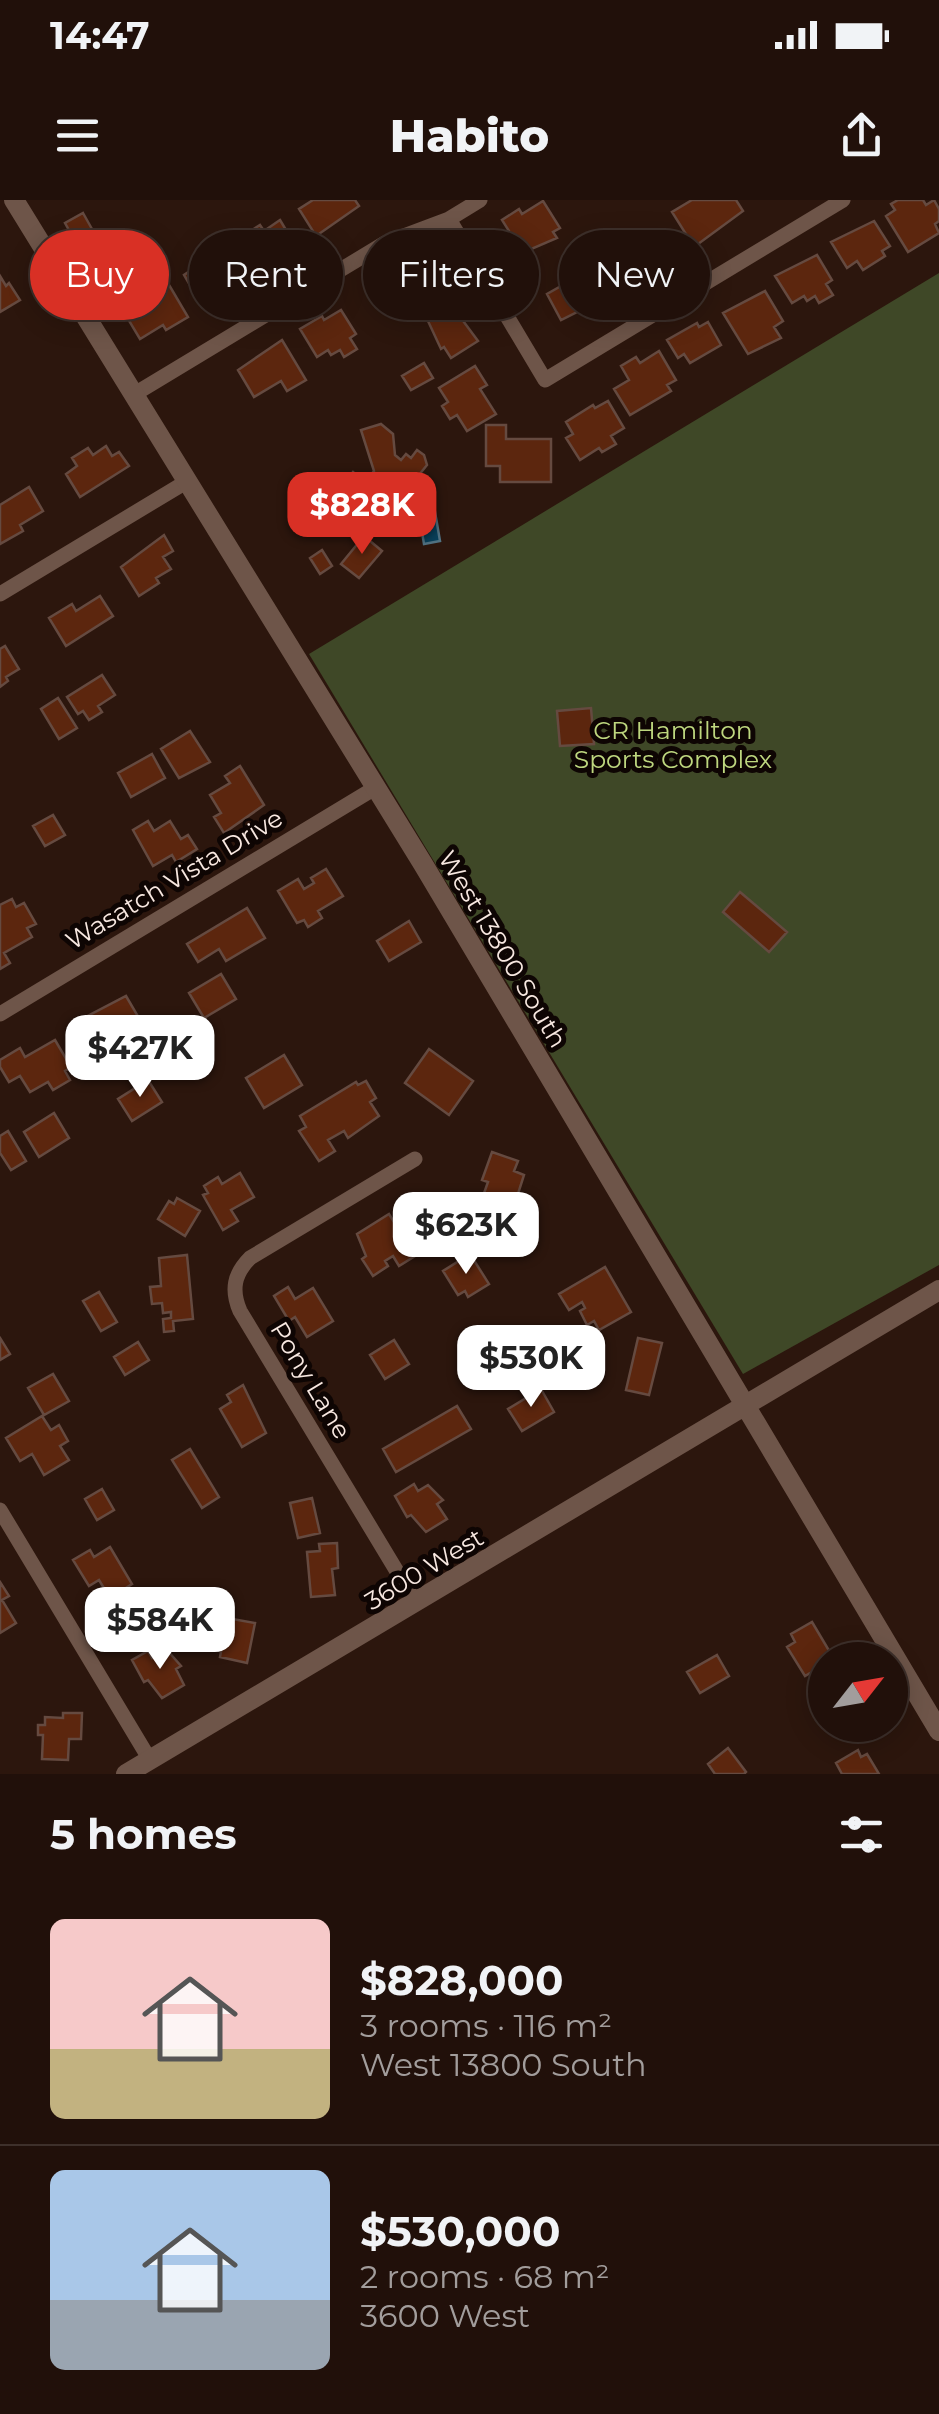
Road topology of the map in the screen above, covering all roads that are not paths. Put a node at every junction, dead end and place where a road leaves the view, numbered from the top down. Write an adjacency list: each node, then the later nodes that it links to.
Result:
1 (14, 200): 5 (street, West 13800 South)
2 (480, 200): 4 (street)
3 (843, 200): 4 (street)
4 (449, 219): 5 (street)
5 (133, 395): 6 (street, West 13800 South)
6 (186, 482): 7 (street); 8 (street, West 13800 South)
7 (0, 594)
8 (375, 788): 9 (street, Wasatch Vista Drive); 12 (street, West 13800 South)
9 (0, 1014)
10 (415, 1158): 14 (street, Pony Lane)
11 (939, 1290): 12 (street, 3600 West)
12 (746, 1405): 14 (street, 3600 West); 15 (street, West 13800 South)
13 (0, 1510): 16 (street)
14 (416, 1603): 16 (street, 3600 West)
15 (939, 1731)
16 (150, 1760): 17 (street, 3600 West)
17 (126, 1774)

